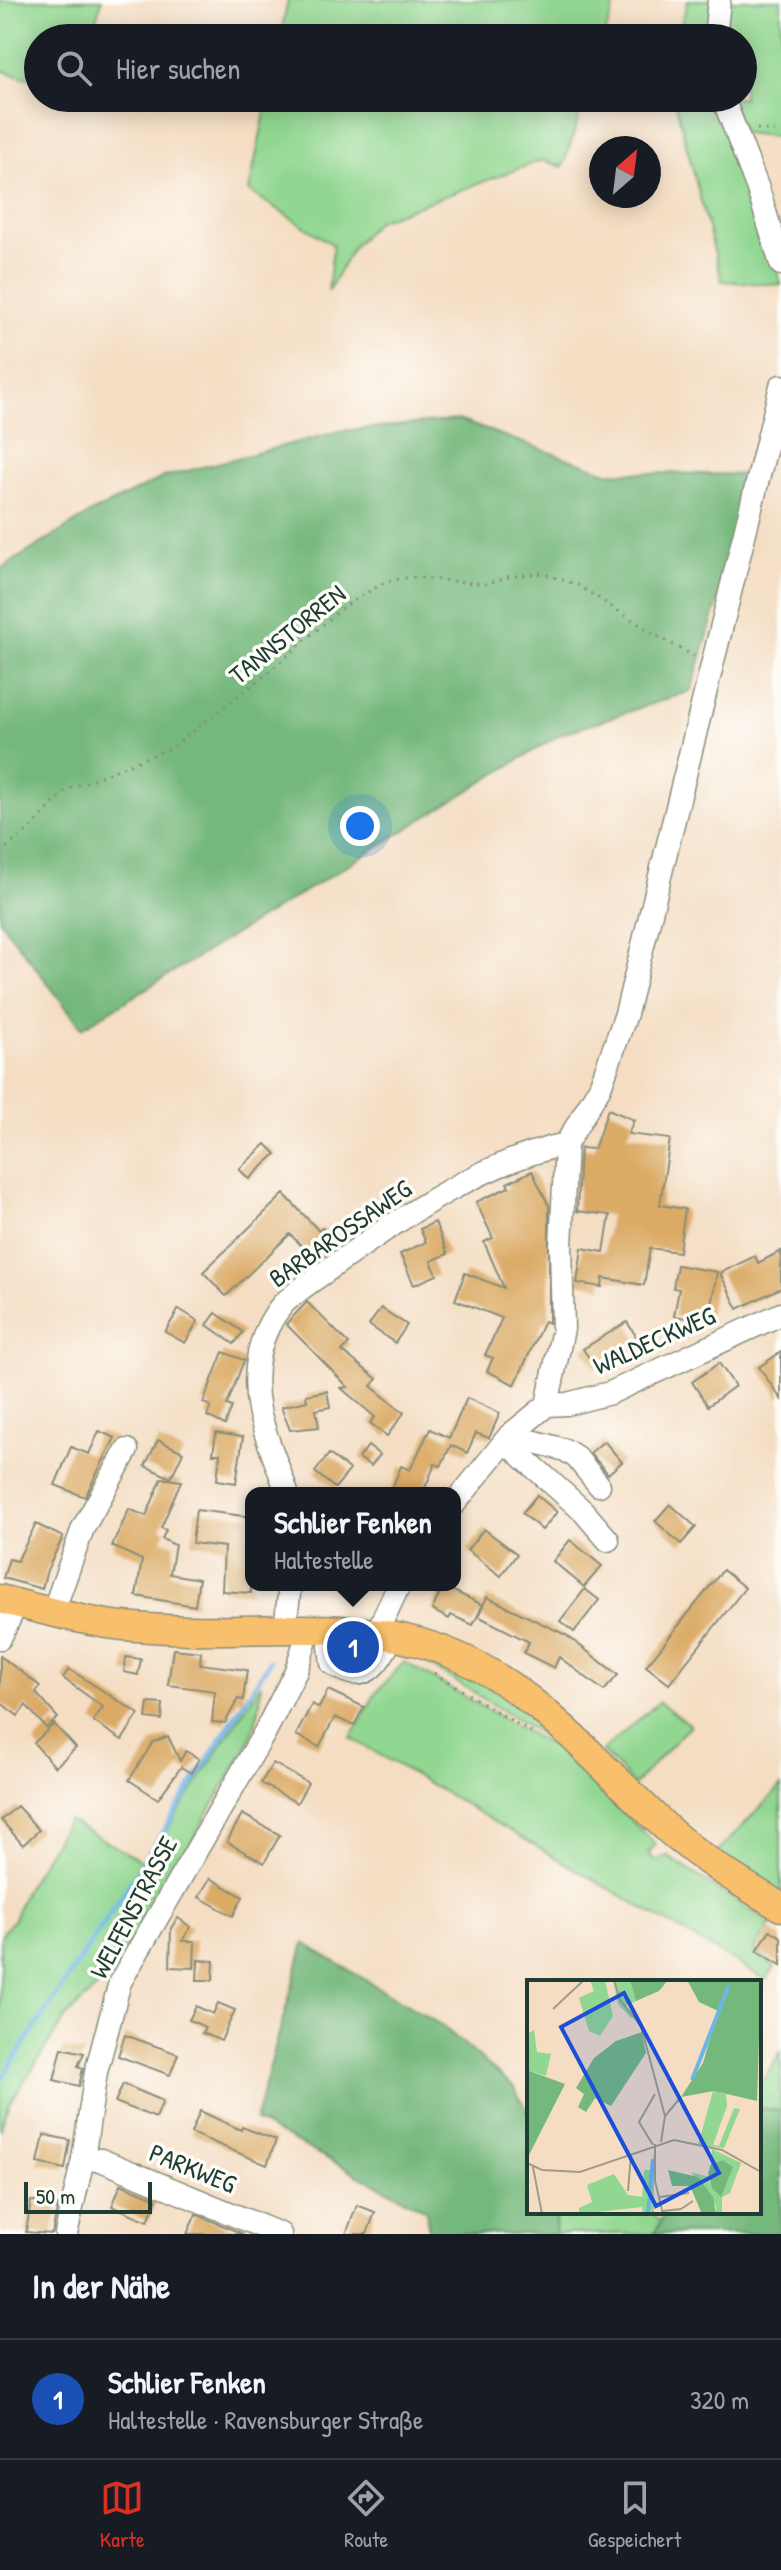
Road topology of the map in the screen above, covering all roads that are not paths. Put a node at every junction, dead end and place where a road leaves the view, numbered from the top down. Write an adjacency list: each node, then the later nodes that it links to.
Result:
1 (719, 0): 2 (street)
2 (716, 24)
3 (728, 112): 4 (street)
4 (781, 264)
5 (781, 386): 6 (street)
6 (566, 1144): 8 (street); 12 (street, BARBAROSSAWEG)
7 (781, 1314): 8 (street, WALDECKWEG)
8 (547, 1405): 9 (street)
9 (508, 1438): 11 (street); 13 (street); 14 (street)
10 (127, 1450): 18 (street)
11 (599, 1485)
12 (285, 1487)
13 (461, 1496)
14 (608, 1540)
15 (291, 1591): 19 (street)
16 (397, 1591): 21 (street)
17 (8, 1601): 18 (main road); 22 (street)
18 (53, 1612): 19 (main road)
19 (297, 1629): 20 (main road); 24 (street, WELFENSTRASSE)
20 (339, 1631): 21 (main road); 21 (street)
21 (384, 1636): 23 (main road)
22 (0, 1638)
23 (781, 1907)
24 (83, 2159): 25 (street, WELFENSTRASSE); 26 (street, PARKWEG)
25 (66, 2234)
26 (280, 2234)

